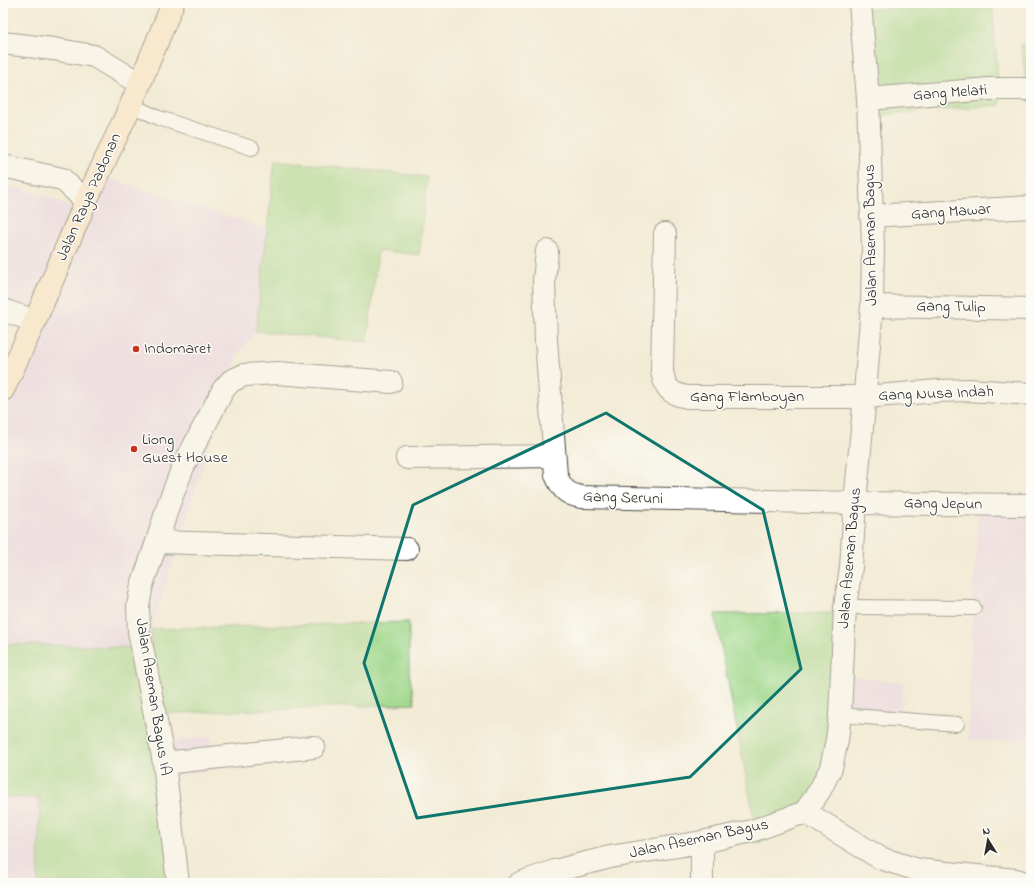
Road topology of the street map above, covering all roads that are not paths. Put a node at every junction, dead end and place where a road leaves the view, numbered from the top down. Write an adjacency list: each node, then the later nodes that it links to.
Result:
1 (173, 3): 4 (main road, Jalan Raya Padonan)
2 (860, 3): 6 (street, Jalan Aseman Bagus)
3 (3, 43): 4 (street)
4 (140, 84): 7 (main road, Jalan Raya Padonan)
5 (1031, 89): 6 (street, Gang Melati)
6 (868, 99): 12 (street, Jalan Aseman Bagus)
7 (131, 105): 8 (lane); 10 (main road, Jalan Raya Padonan)
8 (252, 148)
9 (3, 166): 10 (street)
10 (86, 201): 18 (main road, Jalan Raya Padonan)
11 (1031, 207): 12 (street, Gang Mawar)
12 (872, 216): 15 (street, Jalan Aseman Bagus)
13 (665, 234): 22 (street, Gang Flamboyan)
14 (548, 251): 23 (street, Gang Seruni)
15 (872, 306): 16 (street, Gang Tulip); 22 (street, Jalan Aseman Bagus)
16 (1031, 309)
17 (3, 310): 18 (street)
18 (35, 322): 20 (main road, Jalan Raya Padonan)
19 (391, 382): 27 (street, Jalan Aseman Bagus IA)
20 (3, 390)
21 (1031, 394): 22 (street, Gang Nusa Indah)
22 (865, 397): 25 (street, Jalan Aseman Bagus)
23 (554, 456): 24 (street); 25 (street, Gang Seruni)
24 (407, 458)
25 (855, 503): 26 (street, Gang Jepun); 29 (street, Jalan Aseman Bagus)
26 (1031, 505)
27 (157, 542): 28 (street); 34 (street, Jalan Aseman Bagus IA)
28 (407, 548)
29 (845, 607): 30 (lane); 31 (street, Jalan Aseman Bagus)
30 (974, 608)
31 (840, 715): 32 (lane); 35 (street, Jalan Aseman Bagus)
32 (957, 724)
33 (314, 747): 34 (street)
34 (164, 763): 37 (street, Jalan Aseman Bagus IA)
35 (804, 812): 36 (street, Jalan Aseman Bagus); 40 (street)
36 (702, 842): 38 (street, Jalan Aseman Bagus); 39 (street)
37 (178, 883)
38 (520, 883)
39 (702, 883)
40 (1025, 883)

